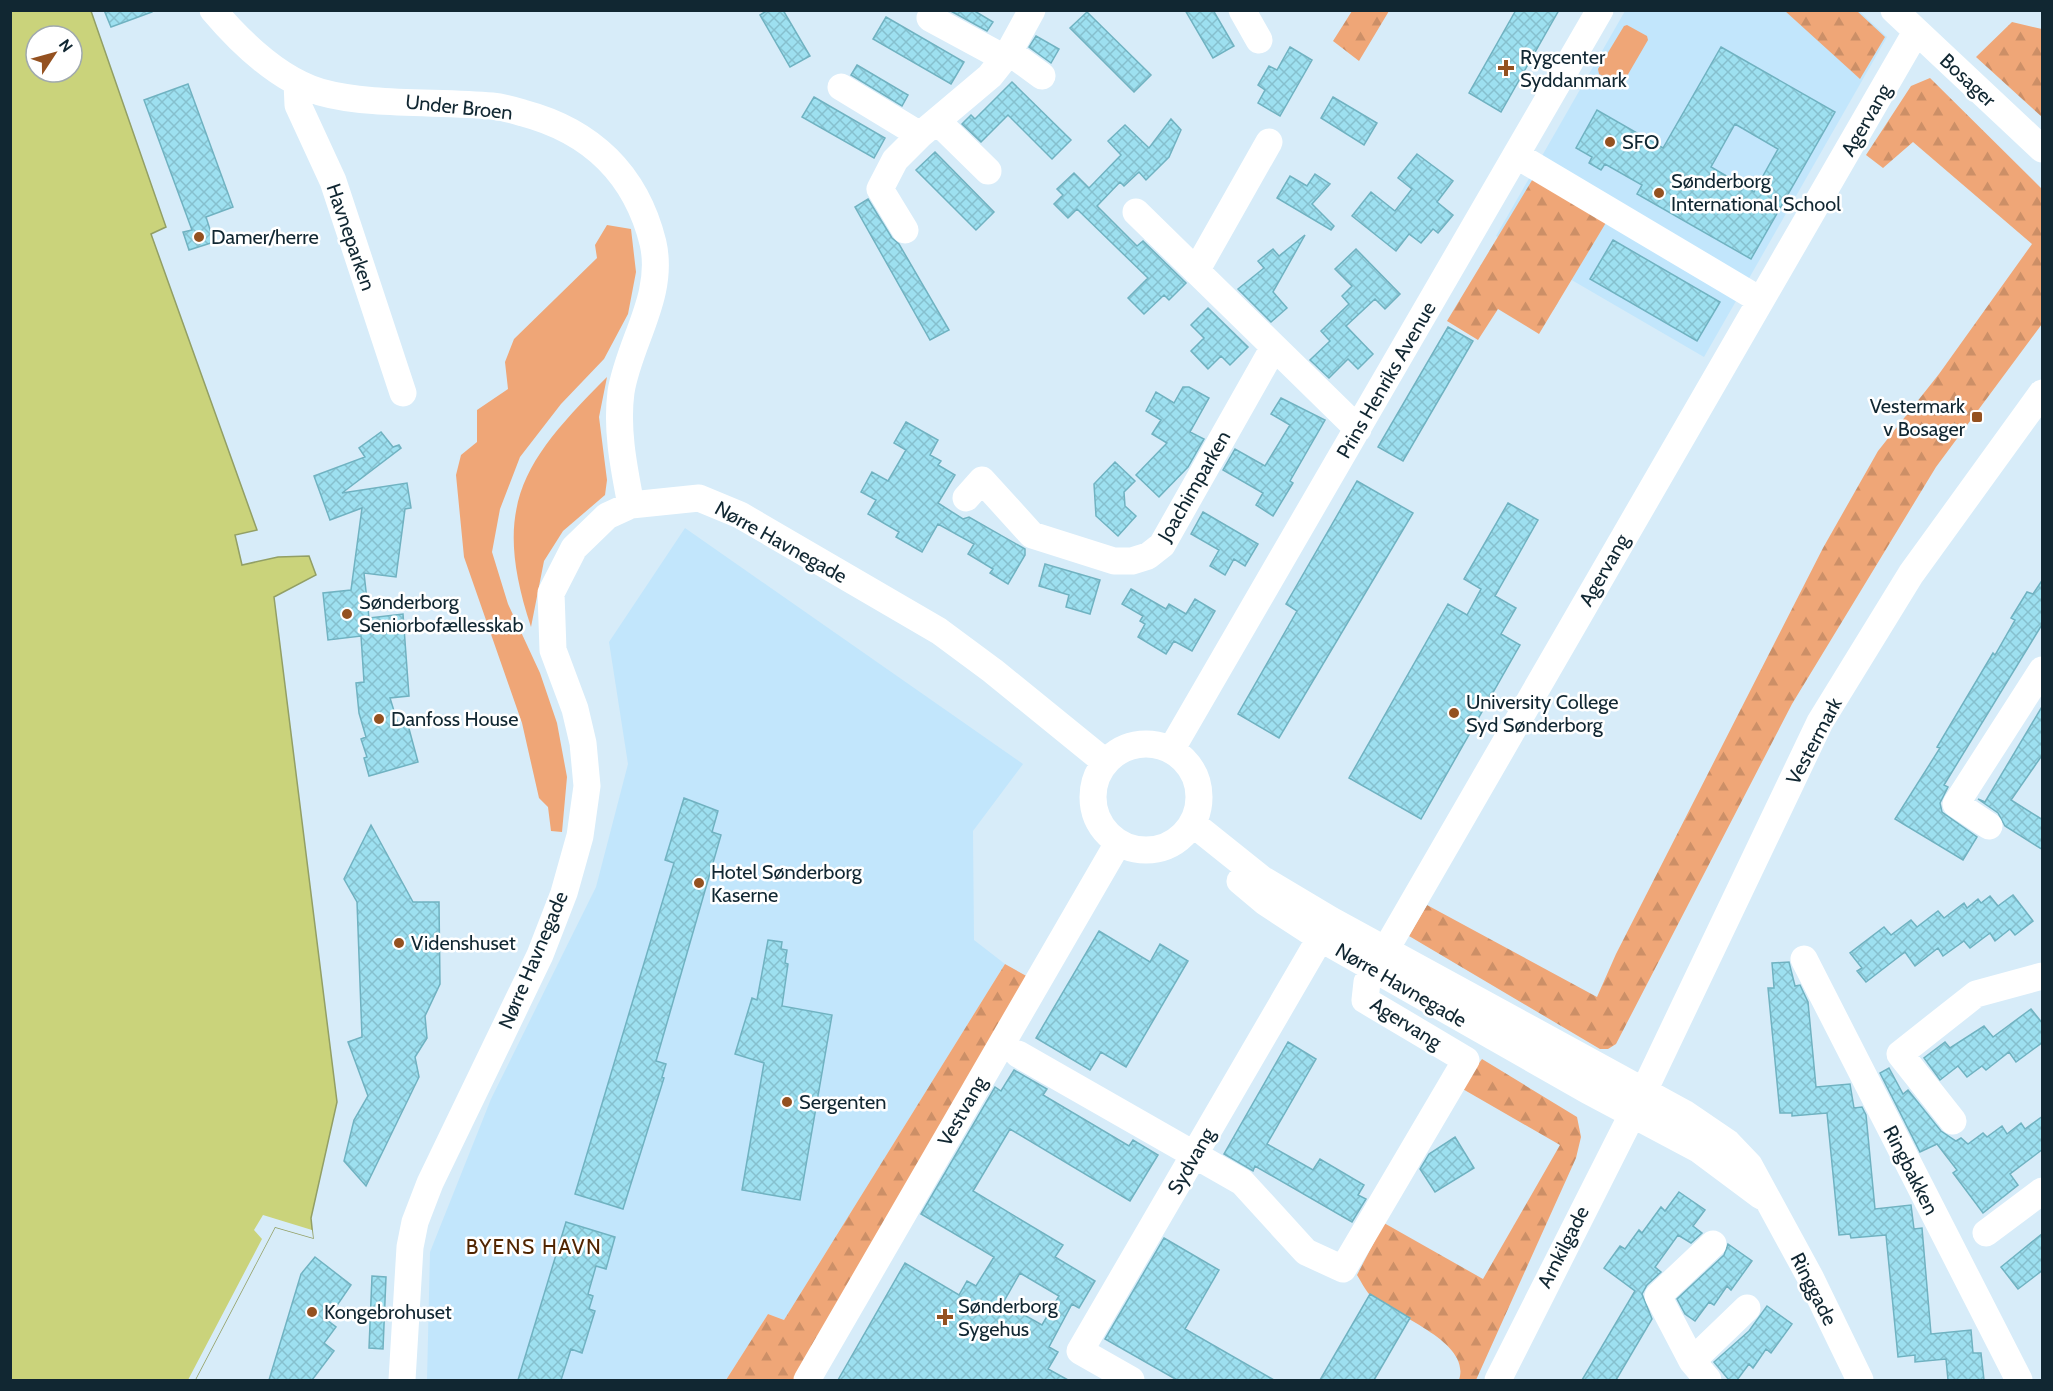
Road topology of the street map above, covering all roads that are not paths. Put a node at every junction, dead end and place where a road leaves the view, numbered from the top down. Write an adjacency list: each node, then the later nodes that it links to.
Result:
1 (213, 10): 11 (street, Under Broen)
2 (1032, 10): 9 (street)
3 (1242, 10): 8 (street)
4 (1600, 10): 16 (street, Prins Henriks Avenue)
5 (1894, 10): 7 (street, Bosager)
6 (930, 18): 9 (street)
7 (1916, 32): 15 (street, Bosager); 21 (street, Agervang)
8 (1258, 40)
9 (1006, 55): 10 (street); 13 (street)
10 (1042, 76)
11 (297, 82): 23 (street, Havneparken); 27 (street, Under Broen)
12 (841, 87): 13 (street)
13 (928, 128): 17 (street); 19 (street)
14 (1269, 142): 20 (street)
15 (2043, 149)
16 (1516, 155): 21 (street); 25 (street, Prins Henriks Avenue)
17 (988, 171)
18 (1136, 212): 20 (street)
19 (905, 230)
20 (1196, 271): 22 (street)
21 (1760, 300): 36 (street, Agervang)
22 (1274, 347): 25 (street); 26 (street, Joachimparken)
23 (403, 393)
24 (2043, 393): 39 (street, Vestermark)
25 (1358, 429): 29 (street, Prins Henriks Avenue)
26 (966, 498)
27 (631, 505): 30 (street, Nørre Havnegade); 47 (street, Nørre Havnegade)
28 (2043, 670): 31 (street)
29 (1171, 750): 30 (street); 32 (street)
30 (1105, 762): 33 (street)
31 (1989, 826)
32 (1188, 829): 33 (street); 34 (street, Nørre Havnegade)
33 (1118, 843): 48 (street, Vestvang)
34 (1325, 929): 36 (street, Nørre Havnegade); 41 (street, Sydvang)
35 (1804, 959): 52 (street, Ringbakken)
36 (1379, 960): 39 (street, Nørre Havnegade); 41 (street, Agervang)
37 (2043, 976): 40 (street)
38 (1018, 1054): 41 (street, Agervang)
39 (1637, 1104): 50 (street, Arnkilgade); 51 (street, Ringgade)
40 (1953, 1121)
41 (1195, 1154): 49 (street, Sydvang)
42 (2043, 1191): 43 (street)
43 (1986, 1233)
44 (1713, 1244): 46 (street)
45 (1747, 1308): 46 (street)
46 (1700, 1371)
47 (402, 1380)
48 (807, 1380)
49 (1131, 1380)
50 (1498, 1380)
51 (1860, 1380)
52 (2019, 1380)

